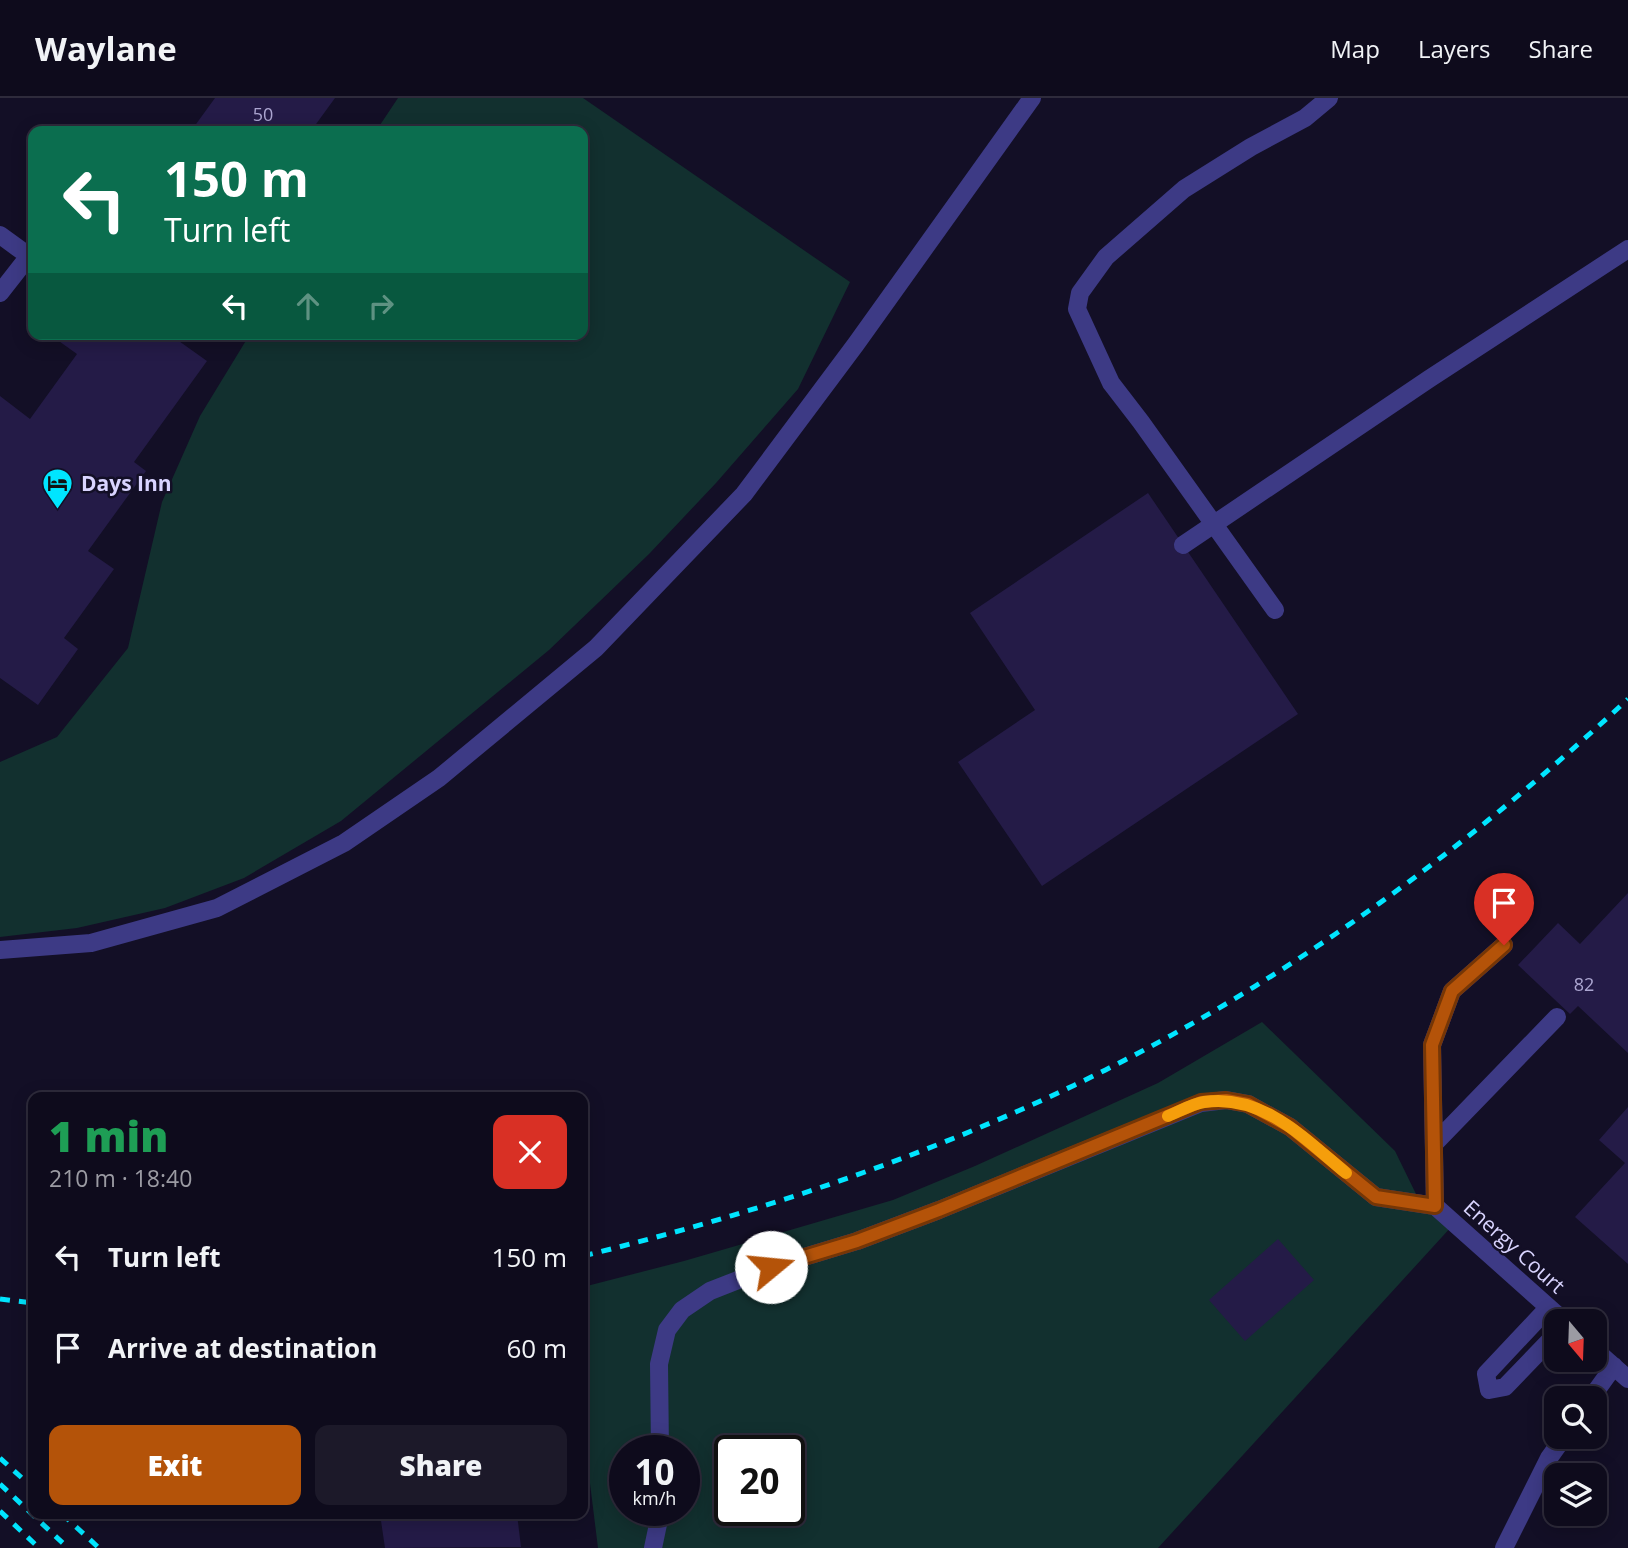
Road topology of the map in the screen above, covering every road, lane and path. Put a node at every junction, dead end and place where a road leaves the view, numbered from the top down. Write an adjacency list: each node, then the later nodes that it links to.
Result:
1 (1031, 98): 12 (street)
2 (1329, 98): 8 (street)
3 (0, 235): 5 (street)
4 (1628, 249): 8 (street)
5 (28, 255)
6 (28, 257): 7 (street)
7 (0, 293)
8 (1213, 523): 9 (street); 10 (street)
9 (1183, 545)
10 (1275, 610)
11 (1504, 945): 14 (street)
12 (0, 950)
13 (1557, 1017): 14 (street)
14 (1434, 1144): 15 (street)
15 (1435, 1206): 16 (street, Energy Court); 23 (street)
16 (1548, 1308)
17 (1544, 1312): 18 (street)
18 (1544, 1346)
19 (1607, 1360): 20 (street)
20 (1614, 1366): 21 (street); 22 (street)
21 (1628, 1379)
22 (1600, 1386)
23 (660, 1435)
24 (1555, 1449): 27 (street)
25 (658, 1526): 26 (street)
26 (653, 1548)
27 (1504, 1548)

